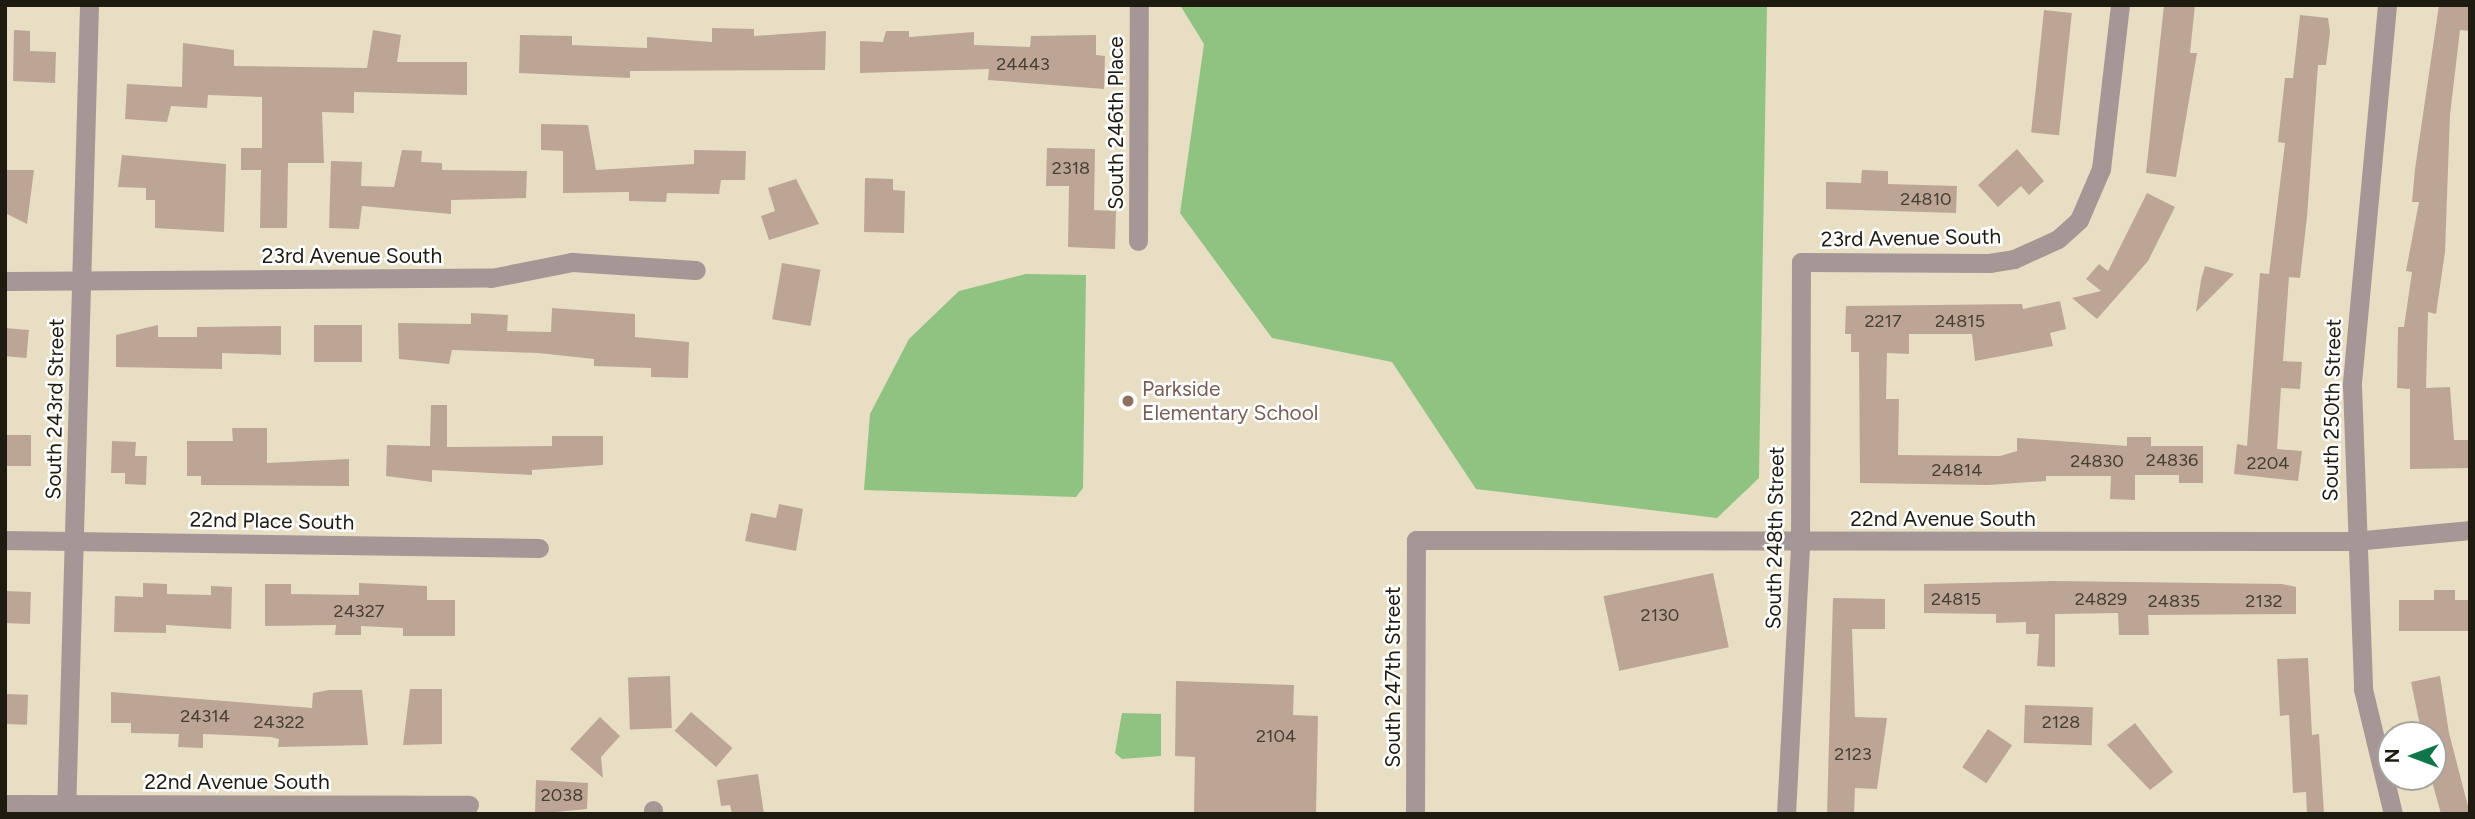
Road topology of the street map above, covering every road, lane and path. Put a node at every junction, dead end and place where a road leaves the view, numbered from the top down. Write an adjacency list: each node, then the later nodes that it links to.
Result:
1 (89, 5): 9 (street, South 243rd Street)
2 (1139, 5): 5 (street, South 246th Place)
3 (2120, 5): 6 (street, 23rd Avenue South)
4 (2387, 5): 14 (street, South 250th Street)
5 (1138, 241)
6 (1801, 262): 15 (street, South 248th Street)
7 (696, 270): 9 (street, 23rd Avenue South)
8 (5, 281): 9 (street, 23rd Avenue South)
9 (80, 281): 12 (street, South 243rd Street)
10 (2470, 530): 14 (street, 22nd Avenue South)
11 (5, 540): 12 (street, 22nd Place South)
12 (76, 540): 16 (street, 22nd Place South); 19 (street, South 243rd Street)
13 (1416, 540): 15 (street, 22nd Avenue South); 20 (street, South 247th Street)
14 (2354, 541): 15 (street, 22nd Avenue South); 22 (street, South 250th Street)
15 (1800, 542): 21 (street, South 248th Street)
16 (539, 548)
17 (5, 804): 19 (street, 22nd Avenue South)
18 (469, 805): 19 (street, 22nd Avenue South)
19 (66, 809)
20 (1415, 814)
21 (1786, 814)
22 (2393, 814)

